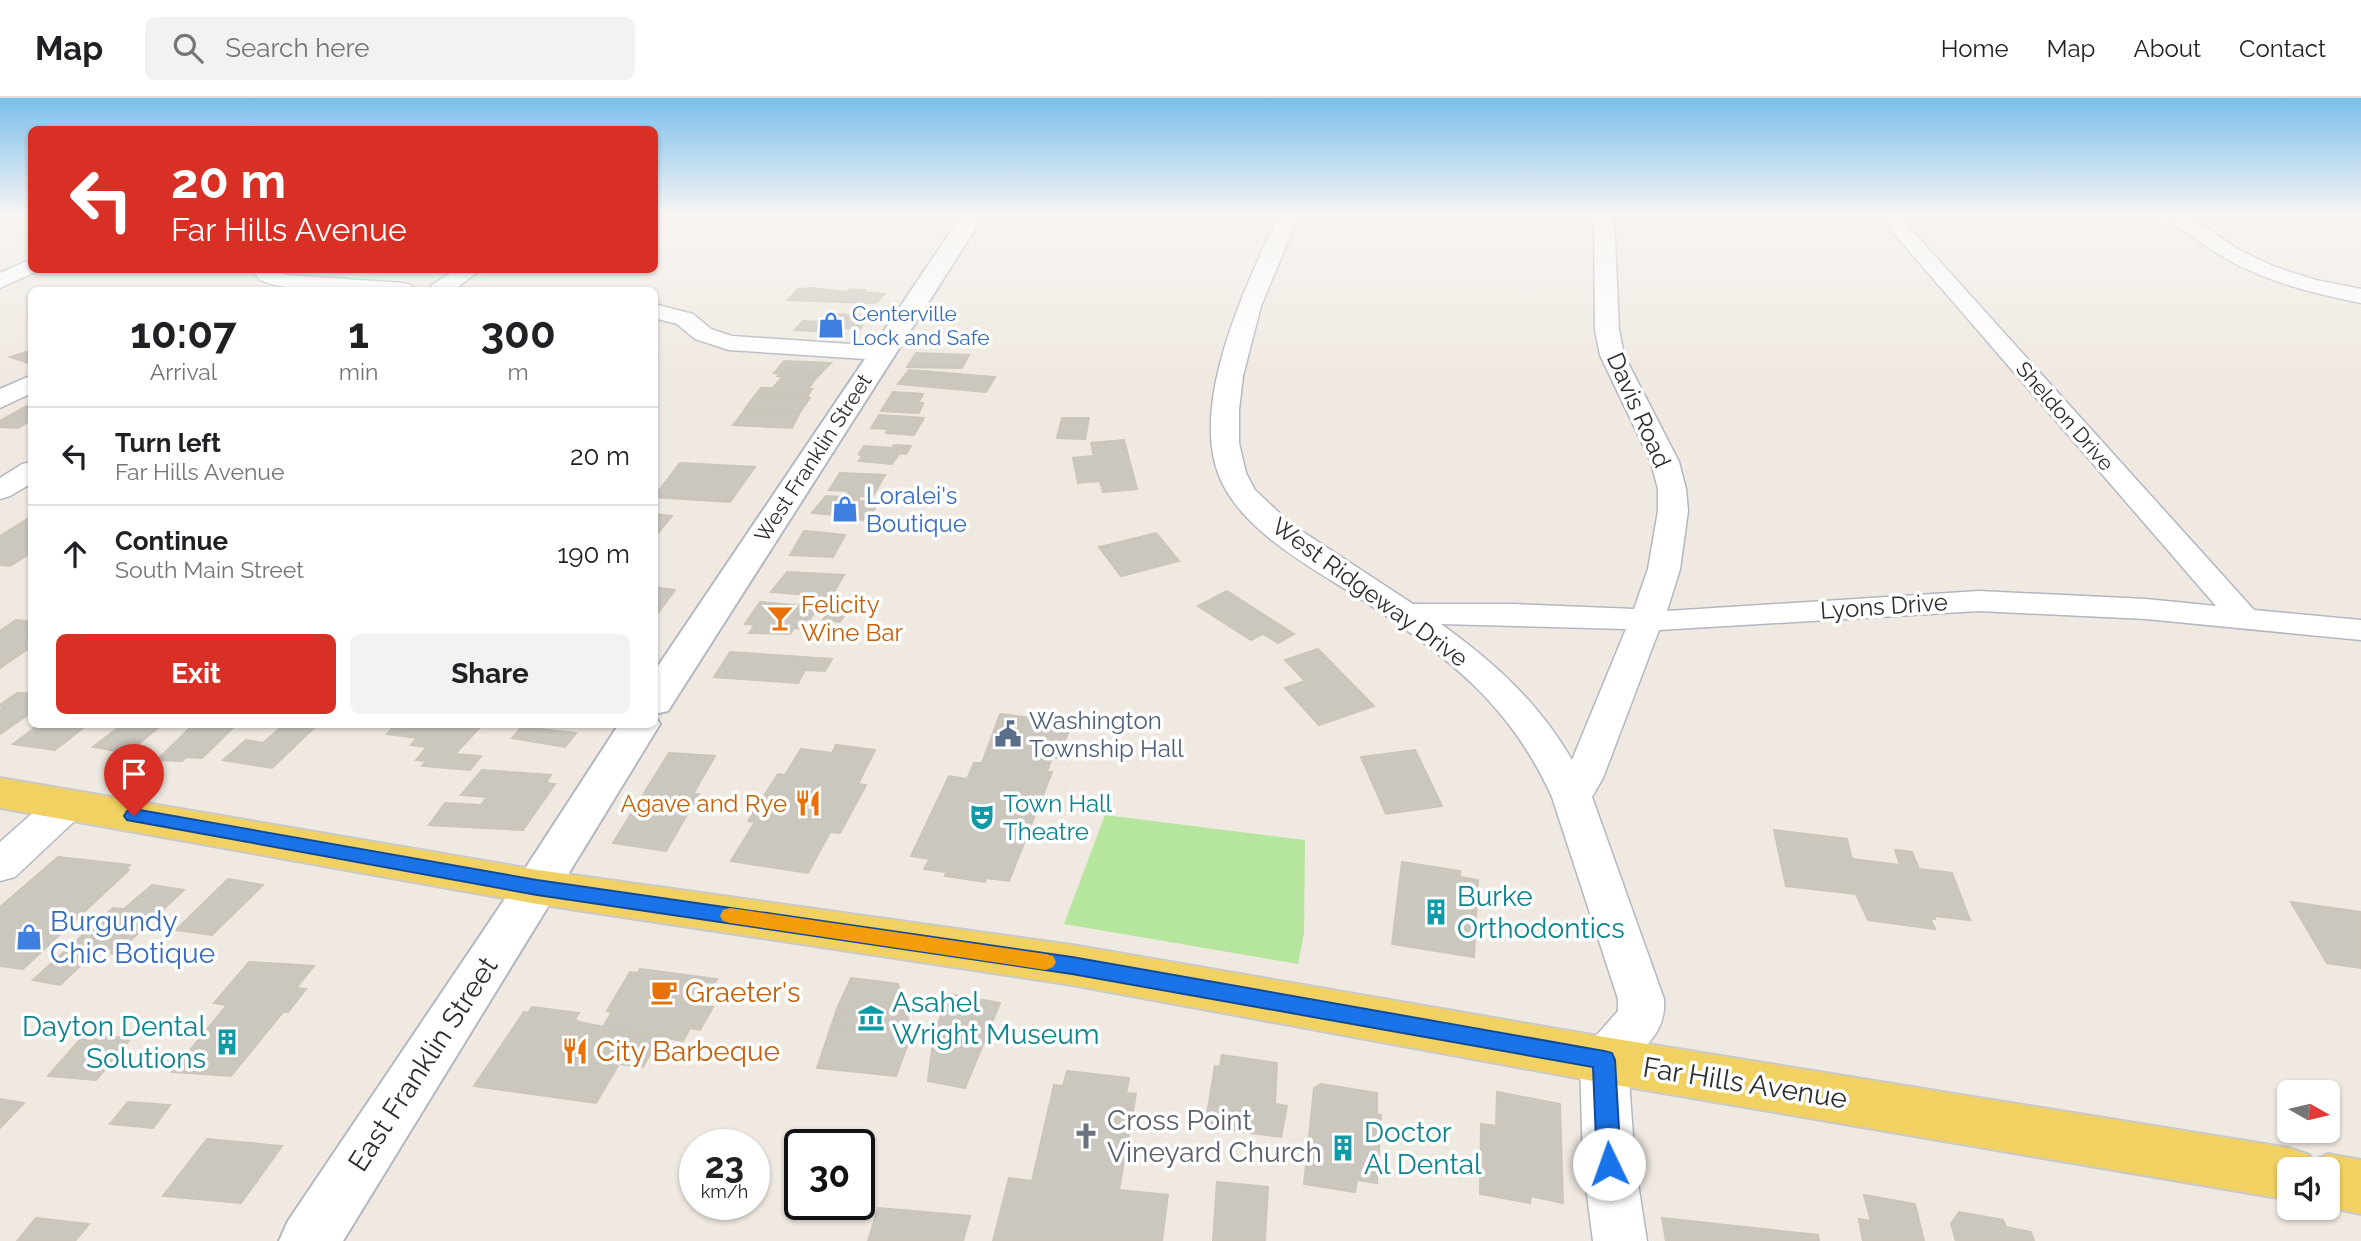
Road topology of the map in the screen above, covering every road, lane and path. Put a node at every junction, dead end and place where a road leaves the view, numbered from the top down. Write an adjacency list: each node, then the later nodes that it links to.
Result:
1 (25, 268): 9 (street)
2 (937, 268): 14 (main road, West Franklin Street)
3 (1264, 268): 19 (street, West Ridgeway Drive)
4 (1605, 268): 21 (street, Davis Road)
5 (1935, 268): 20 (street, Sheldon Drive)
6 (2262, 268): 12 (street)
7 (266, 273): 10 (street)
8 (465, 273): 11 (street)
9 (0, 281)
10 (364, 287)
11 (444, 287)
12 (2361, 296)
13 (658, 312): 14 (street)
14 (881, 353): 23 (main road, West Franklin Street)
15 (28, 384): 16 (street)
16 (0, 400)
17 (28, 472): 18 (street)
18 (0, 490)
19 (1406, 614): 21 (street, Lyons Drive); 26 (street, West Ridgeway Drive)
20 (2243, 617): 21 (street, Lyons Drive); 22 (street, Lyons Drive)
21 (1645, 620): 26 (street, Davis Road)
22 (2361, 630)
23 (658, 696)
24 (637, 728): 29 (main road)
25 (0, 793): 27 (main road, Far Hills Avenue)
26 (1572, 797): 30 (street, West Ridgeway Drive)
27 (68, 804): 28 (street); 29 (main road, Far Hills Avenue)
28 (0, 866)
29 (537, 887): 30 (main road, Far Hills Avenue); 34 (main road, East Franklin Street)
30 (1604, 1060): 31 (main road, Far Hills Avenue); 35 (street)
31 (2277, 1172)
32 (2340, 1183): 33 (main road)
33 (2361, 1187)
34 (309, 1241)
35 (1620, 1241)

